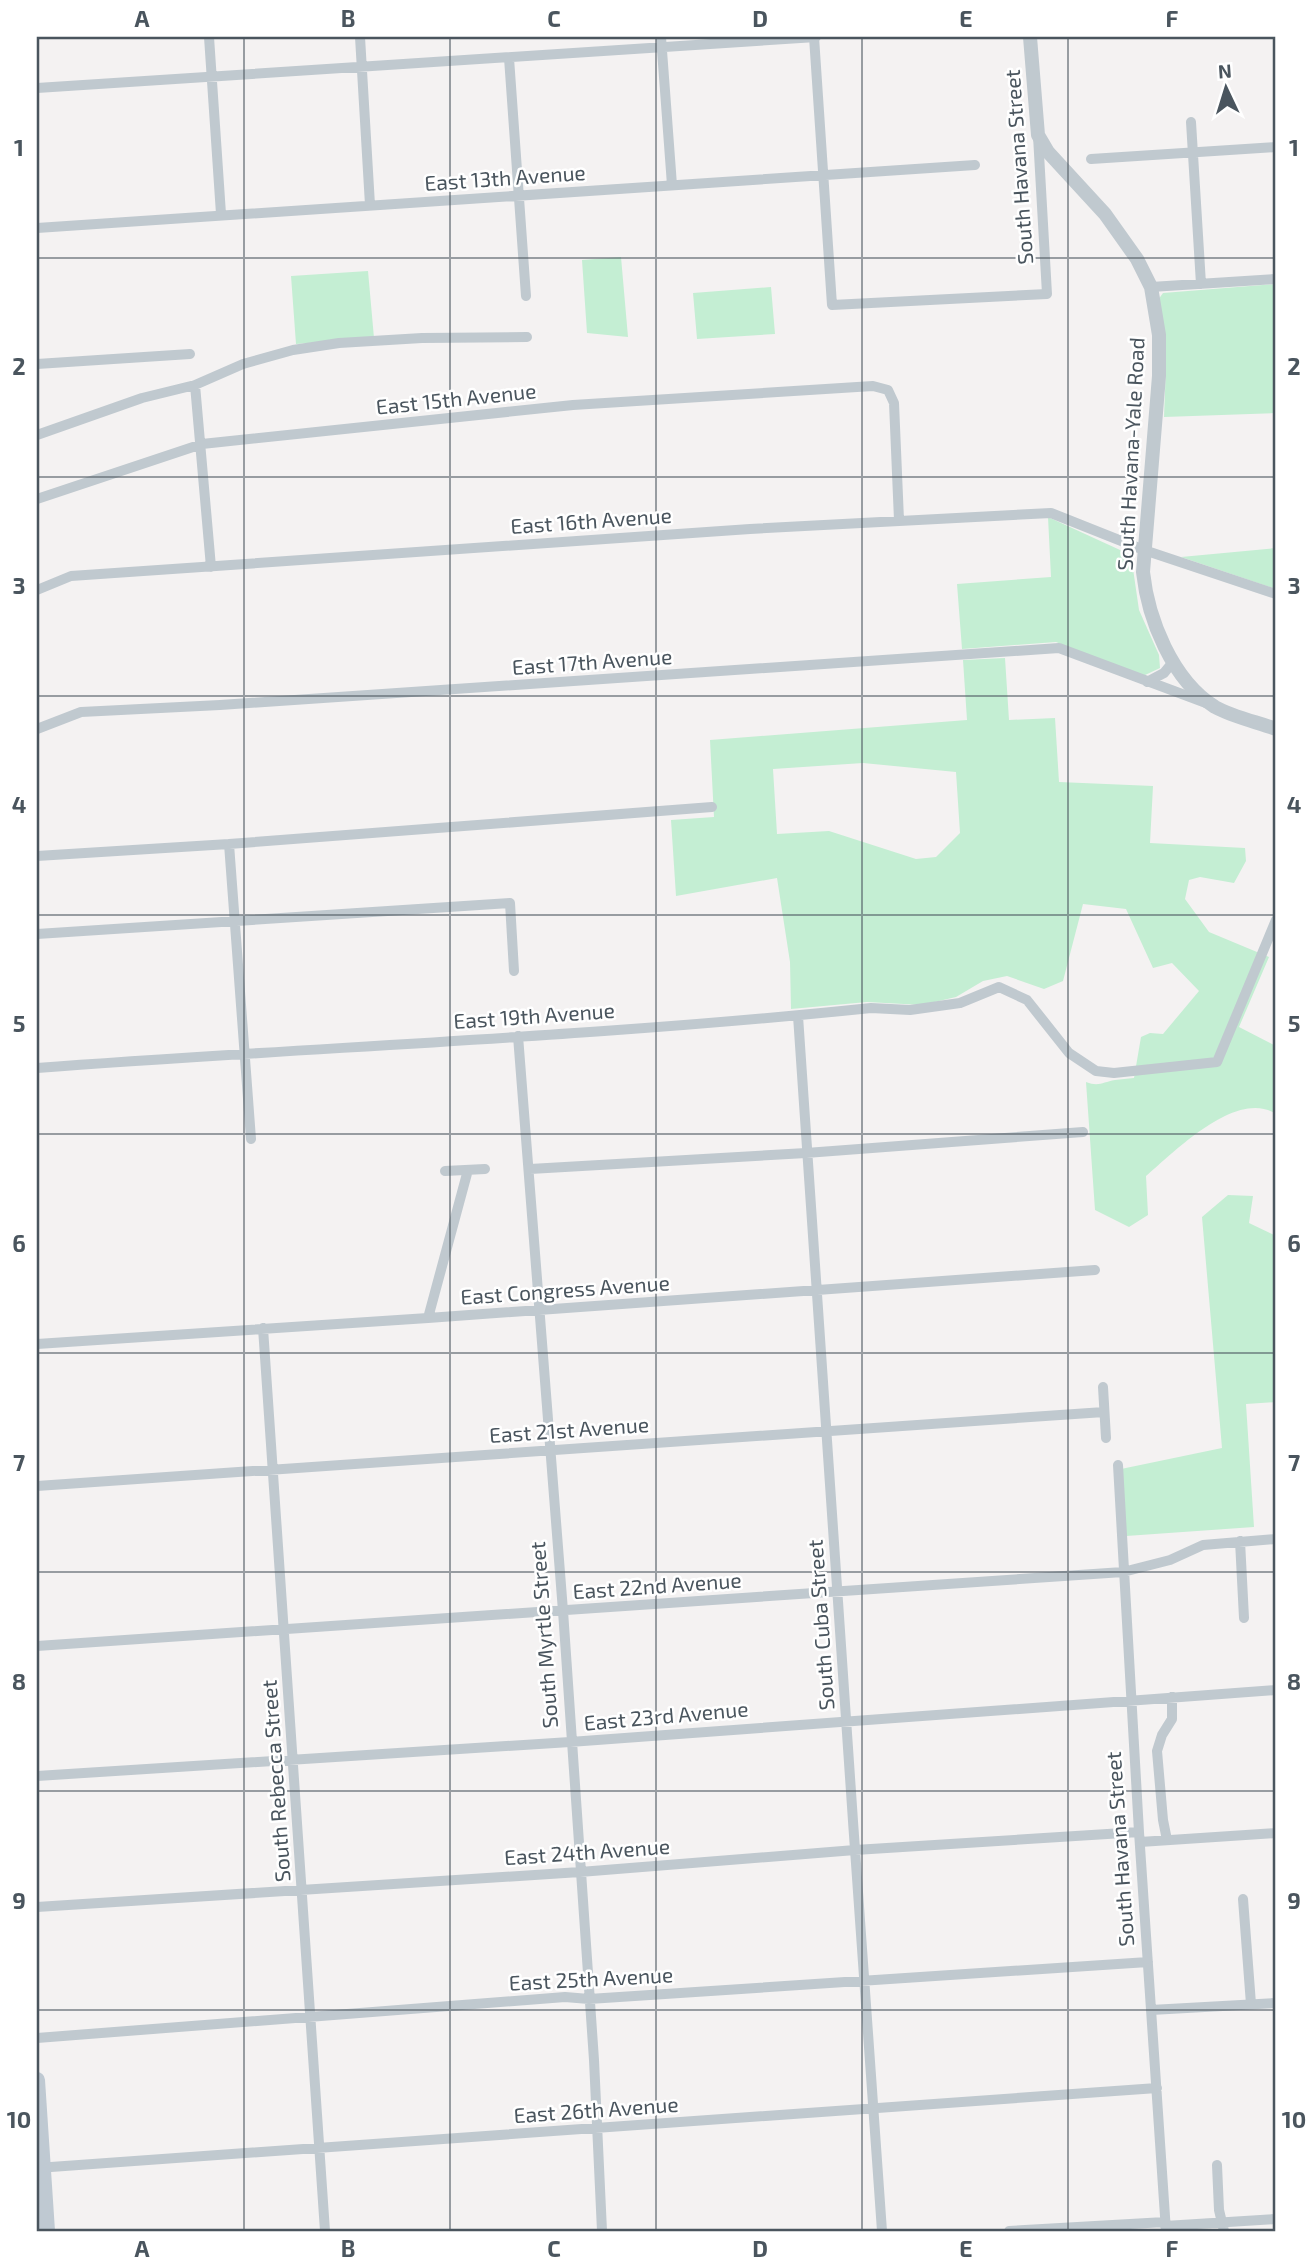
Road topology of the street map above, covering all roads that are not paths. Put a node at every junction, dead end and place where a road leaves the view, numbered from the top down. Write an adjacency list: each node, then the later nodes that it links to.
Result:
1 (209, 37): 8 (street)
2 (360, 37): 7 (street)
3 (815, 37): 5 (street); 16 (street)
4 (1030, 37): 11 (street, South Havana Street)
5 (661, 42): 6 (street); 17 (street)
6 (509, 58): 7 (street); 18 (street)
7 (362, 67): 8 (street); 19 (street)
8 (211, 75): 9 (street); 20 (street)
9 (37, 88)
10 (1191, 122): 13 (street)
11 (1038, 135): 16 (street, South Havana Street); 24 (street, South Havana-Yale Road)
12 (1276, 147): 13 (street)
13 (1193, 152): 14 (street); 23 (street)
14 (1091, 159)
15 (975, 165): 16 (street, East 13th Avenue)
16 (823, 176): 17 (street, East 13th Avenue)
17 (672, 185): 18 (street, East 13th Avenue)
18 (520, 195): 19 (street, East 13th Avenue); 25 (street)
19 (370, 205): 20 (street, East 13th Avenue)
20 (221, 214): 21 (street, East 13th Avenue)
21 (37, 228)
22 (1276, 279): 23 (street)
23 (1201, 284): 24 (street)
24 (1151, 287): 34 (street, South Havana-Yale Road)
25 (526, 296)
26 (527, 337): 29 (street)
27 (190, 354): 28 (street)
28 (37, 364)
29 (195, 385): 30 (street); 31 (street)
30 (37, 435)
31 (202, 444): 32 (street, East 15th Avenue); 33 (street, East 15th Avenue); 35 (street)
32 (37, 499)
33 (899, 520): 34 (street, East 16th Avenue); 35 (street, East 16th Avenue)
34 (1144, 551): 37 (street, East 16th Avenue); 38 (street, South Havana-Yale Road)
35 (211, 567): 36 (street, East 16th Avenue)
36 (37, 590)
37 (1276, 594)
38 (1172, 662): 39 (street); 40 (street, South Havana-Yale Road)
39 (1147, 682): 40 (street, East 17th Avenue); 41 (street, East 17th Avenue)
40 (1215, 707): 42 (street)
41 (37, 729)
42 (1276, 729)
43 (712, 807): 44 (street)
44 (229, 844): 45 (street); 47 (street)
45 (37, 856)
46 (1276, 920): 50 (street, East 19th Avenue)
47 (235, 921): 48 (street); 49 (street); 52 (street)
48 (37, 934)
49 (514, 971)
50 (798, 1016): 51 (street, East 19th Avenue); 56 (street, South Cuba Street)
51 (518, 1036): 52 (street, East 19th Avenue); 58 (street, South Myrtle Street)
52 (244, 1052): 53 (street, East 19th Avenue); 55 (street)
53 (37, 1068)
54 (1083, 1132): 56 (street)
55 (251, 1139)
56 (806, 1153): 58 (street); 62 (street, South Cuba Street)
57 (485, 1169): 59 (street)
58 (530, 1169): 63 (street, South Myrtle Street)
59 (468, 1170): 60 (street); 64 (street)
60 (445, 1171)
61 (1095, 1270): 62 (street, East Congress Avenue)
62 (816, 1290): 63 (street, East Congress Avenue); 69 (street, South Cuba Street)
63 (539, 1310): 64 (street, East Congress Avenue); 71 (street, South Myrtle Street)
64 (428, 1318): 65 (street, East Congress Avenue)
65 (263, 1328): 66 (street, East Congress Avenue); 73 (street, South Rebecca Street)
66 (37, 1344)
67 (1103, 1387): 68 (street)
68 (1104, 1412): 69 (street, East 21st Avenue); 70 (street)
69 (824, 1430): 71 (street, East 21st Avenue); 78 (street, South Cuba Street)
70 (1106, 1438)
71 (549, 1450): 73 (street, East 21st Avenue); 79 (street, South Myrtle Street)
72 (1118, 1465): 77 (street, South Havana Street)
73 (273, 1469): 74 (street, East 21st Avenue); 81 (street, South Rebecca Street)
74 (37, 1486)
75 (1276, 1539): 76 (street, East 22nd Avenue)
76 (1240, 1541): 77 (street, East 22nd Avenue); 80 (street)
77 (1123, 1572): 78 (street, East 22nd Avenue); 85 (street, South Havana Street)
78 (838, 1591): 79 (street, East 22nd Avenue); 86 (street, South Cuba Street)
79 (562, 1611): 81 (street, East 22nd Avenue); 87 (street, South Myrtle Street)
80 (1244, 1618)
81 (284, 1629): 82 (street, East 22nd Avenue); 88 (street, South Rebecca Street)
82 (37, 1646)
83 (1276, 1690): 84 (street, East 23rd Avenue)
84 (1172, 1697): 85 (street, East 23rd Avenue); 92 (street)
85 (1130, 1699): 86 (street, East 23rd Avenue); 91 (street, South Havana Street)
86 (847, 1721): 87 (street, East 23rd Avenue); 93 (street, South Cuba Street)
87 (570, 1742): 88 (street, East 23rd Avenue); 94 (street, South Myrtle Street)
88 (292, 1759): 89 (street, East 23rd Avenue); 95 (street, South Rebecca Street)
89 (37, 1776)
90 (1276, 1833): 92 (street, East 24th Avenue)
91 (1139, 1837): 92 (street, East 24th Avenue); 93 (street, East 24th Avenue); 98 (street, South Havana Street)
92 (1167, 1840)
93 (855, 1850): 94 (street, East 24th Avenue); 99 (street, South Cuba Street)
94 (579, 1872): 95 (street, East 24th Avenue); 100 (street, South Myrtle Street)
95 (302, 1888): 97 (street, East 24th Avenue); 104 (street, South Rebecca Street)
96 (1243, 1899): 102 (street)
97 (37, 1907)
98 (1148, 1962): 99 (street, East 25th Avenue); 103 (street, South Havana Street)
99 (864, 1980): 100 (street, East 25th Avenue); 108 (street, South Cuba Street)
100 (589, 1999): 104 (street, East 25th Avenue); 109 (street, South Myrtle Street)
101 (1276, 2003): 102 (street)
102 (1251, 2004): 103 (street)
103 (1151, 2010): 107 (street, South Havana Street)
104 (311, 2018): 105 (street, East 25th Avenue); 110 (street, South Rebecca Street)
105 (37, 2038)
106 (37, 2080): 112 (main road)
107 (1157, 2088): 108 (street, East 26th Avenue); 114 (street, South Havana Street)
108 (873, 2109): 109 (street, East 26th Avenue); 119 (street, South Cuba Street)
109 (597, 2128): 110 (street, East 26th Avenue); 118 (street, South Myrtle Street)
110 (320, 2147): 112 (street, East 26th Avenue); 117 (street, South Rebecca Street)
111 (1217, 2165): 115 (street)
112 (40, 2167): 116 (main road)
113 (1276, 2219): 115 (street)
114 (1166, 2226): 115 (street); 120 (street)
115 (1223, 2227)
116 (47, 2231)
117 (325, 2231)
118 (602, 2231)
119 (882, 2231)
120 (1009, 2231)

